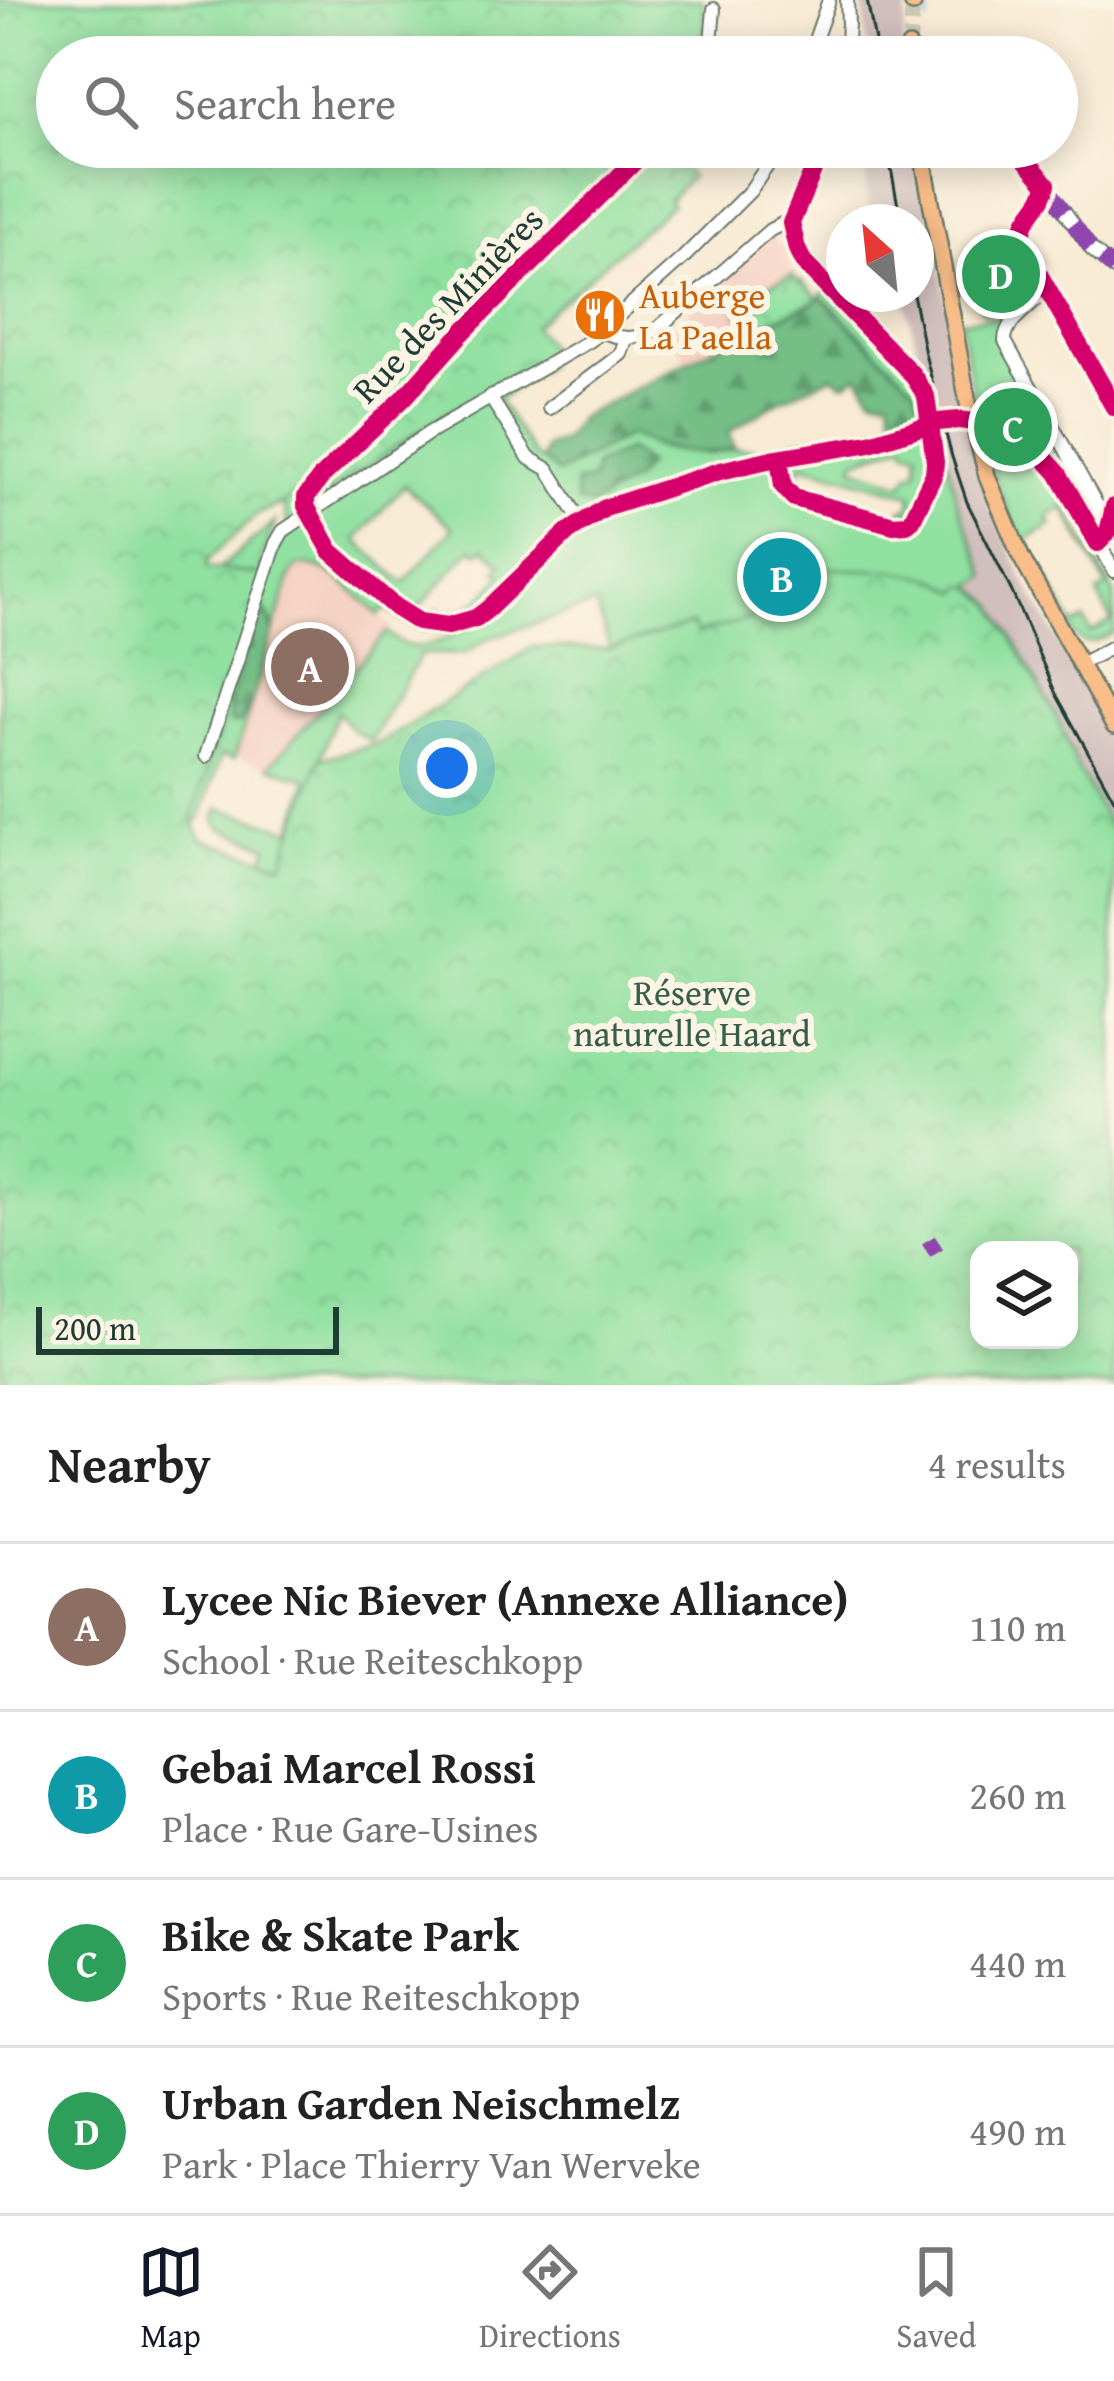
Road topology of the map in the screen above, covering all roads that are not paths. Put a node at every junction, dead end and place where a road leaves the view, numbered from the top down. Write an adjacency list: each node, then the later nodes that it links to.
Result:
1 (829, 0): 5 (street)
2 (847, 0): 6 (street)
3 (714, 9): 4 (street)
4 (712, 36)
5 (816, 36)
6 (847, 36)
7 (628, 168): 20 (street, Rue des Minières)
8 (767, 168): 15 (street, Rue des Minières)
9 (815, 168): 13 (street)
10 (925, 168): 25 (main road)
11 (1035, 168): 12 (street)
12 (1047, 188): 14 (street); 22 (street)
13 (792, 219): 16 (street); 19 (street)
14 (1114, 269)
15 (601, 331): 16 (street); 17 (street, Rue des Minières)
16 (626, 340): 18 (street)
17 (490, 397): 20 (street, Rue des Minières); 21 (street)
18 (549, 408)
19 (779, 458): 21 (street); 22 (street, bridge)
20 (310, 513): 21 (street); 27 (street)
21 (581, 522)
22 (1098, 543): 23 (street)
23 (1114, 572)
24 (1114, 646): 25 (street)
25 (1080, 664): 26 (main road)
26 (1114, 726)
27 (206, 755)

